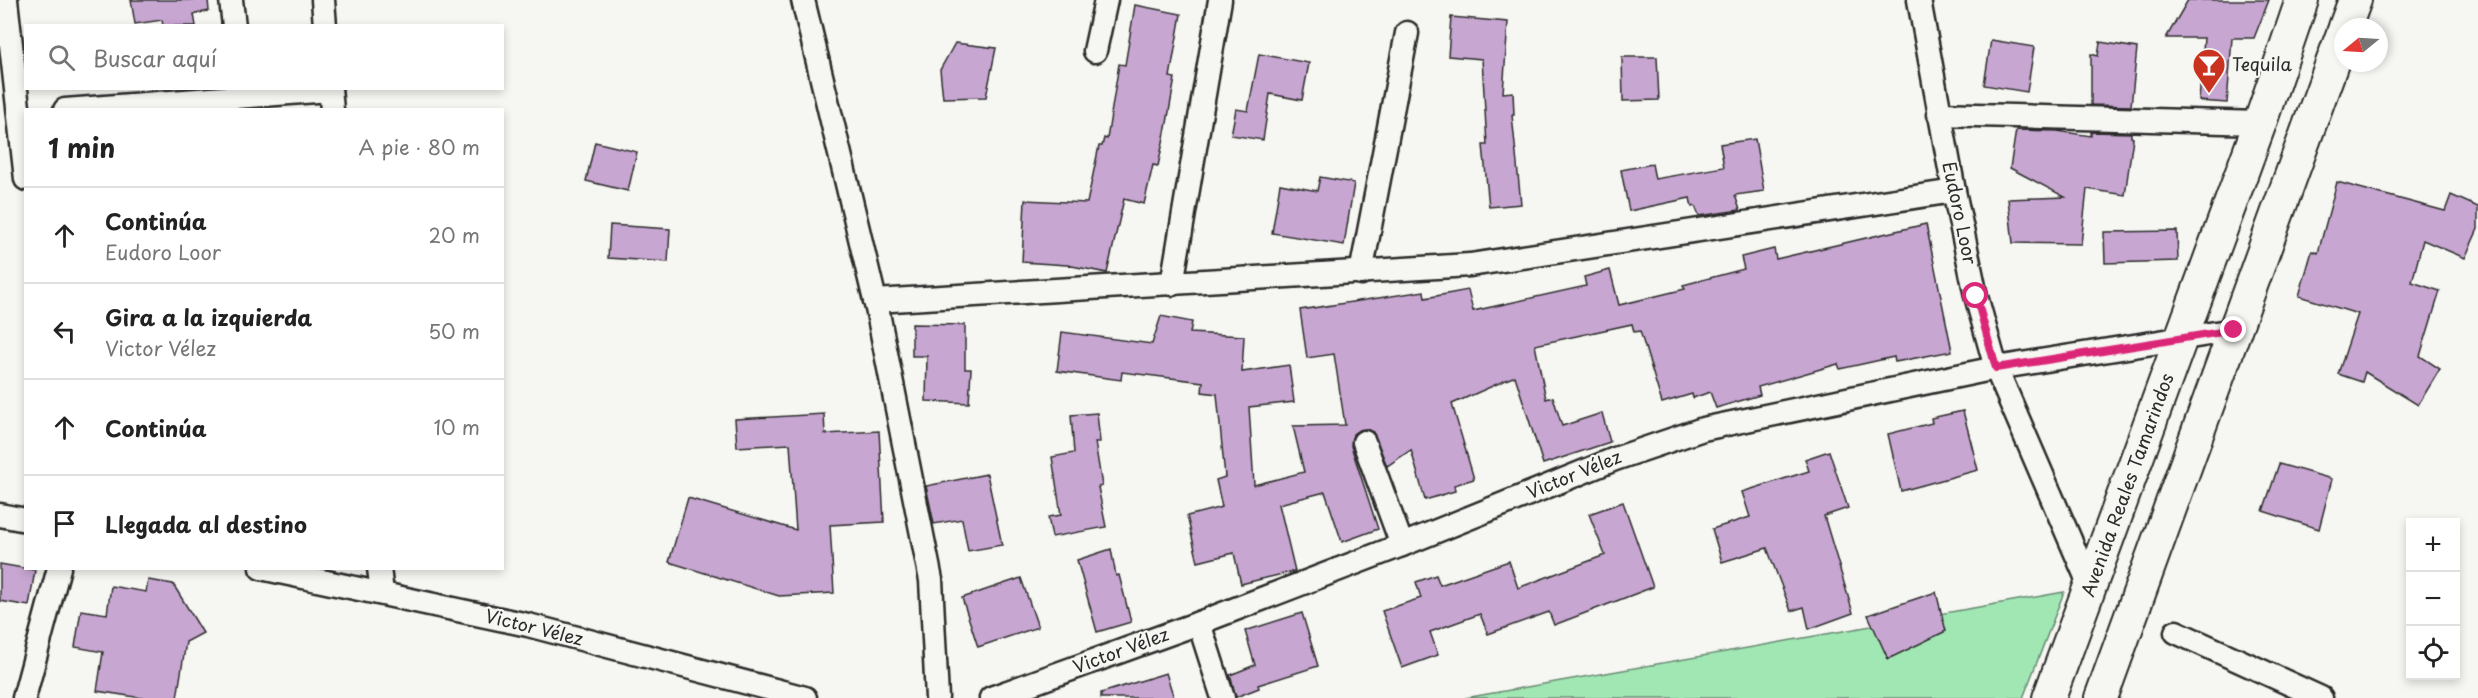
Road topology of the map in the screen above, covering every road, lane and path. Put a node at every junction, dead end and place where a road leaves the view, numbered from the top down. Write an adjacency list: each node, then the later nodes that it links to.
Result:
1 (6, 0): 19 (street)
2 (231, 0): 11 (street)
3 (323, 0): 12 (street)
4 (803, 0): 26 (street)
5 (1106, 0): 14 (street)
6 (1220, 0): 25 (street)
7 (1919, 0): 20 (street, Eudoro Loor)
8 (2302, 0): 21 (main road, Avenida Reales Tamarindos)
9 (2355, 0): 10 (main road)
10 (2348, 18)
11 (234, 24)
12 (325, 24)
13 (1407, 33): 24 (street)
14 (1095, 51)
15 (2334, 58): 27 (main road)
16 (245, 92): 17 (street); 18 (street)
17 (331, 96)
18 (85, 108)
19 (21, 113): 22 (street)
20 (1939, 114): 21 (street); 23 (street, Eudoro Loor)
21 (2260, 123): 28 (main road, Avenida Reales Tamarindos)
22 (24, 153)
23 (1954, 191): 24 (street); 29 (street, Eudoro Loor)
24 (1361, 273): 25 (street)
25 (1172, 284): 26 (street)
26 (875, 301): 44 (street)
27 (2234, 330): 28 (street, Victor Vélez); 48 (main road)
28 (2182, 339): 29 (street, Victor Vélez); 37 (main road, Avenida Reales Tamarindos)
29 (1996, 368): 33 (street, Victor Vélez); 37 (street, Eudoro Loor)
30 (1364, 442): 33 (street)
31 (0, 515): 32 (street)
32 (24, 520)
33 (1402, 545): 39 (street, Victor Vélez)
34 (58, 570): 42 (street)
35 (271, 570): 38 (street, Victor Vélez)
36 (379, 570): 38 (street)
37 (2090, 586): 47 (main road, Avenida Reales Tamarindos)
38 (382, 593): 43 (street, Victor Vélez)
39 (1198, 623): 41 (street, Victor Vélez); 46 (street)
40 (2176, 632): 49 (street)
41 (1048, 689): 45 (street, Victor Vélez)
42 (24, 698)
43 (805, 698)
44 (937, 698)
45 (991, 698)
46 (1223, 698)
47 (2049, 698)
48 (2101, 698)
49 (2321, 698)

